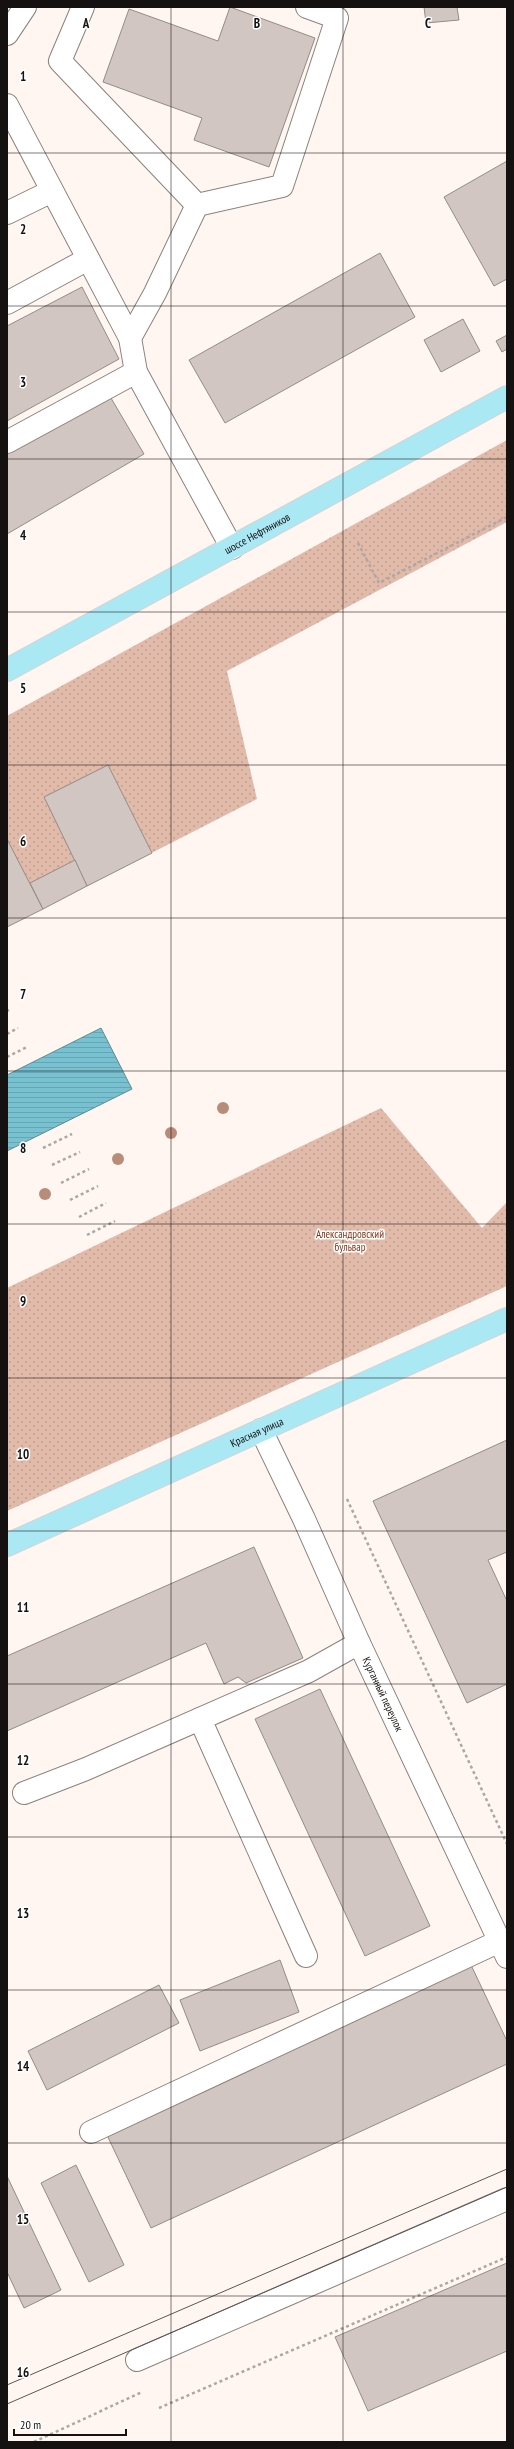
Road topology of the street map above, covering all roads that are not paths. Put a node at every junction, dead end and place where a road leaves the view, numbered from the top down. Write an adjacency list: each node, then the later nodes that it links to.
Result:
1 (25, 7): 4 (street)
2 (83, 7): 7 (street)
3 (307, 7): 7 (street)
4 (7, 34)
5 (7, 105): 6 (street)
6 (52, 191): 8 (street); 9 (street)
7 (197, 205): 11 (street)
8 (7, 213)
9 (88, 259): 10 (street); 11 (street)
10 (7, 303)
11 (130, 338): 12 (street)
12 (136, 372): 14 (street); 15 (street)
13 (507, 397): 15 (main road, шоссе Нефтяников)
14 (7, 442)
15 (232, 548): 16 (main road, шоссе Нефтяников)
16 (7, 670)
17 (507, 1319): 18 (main road, Красная улица)
18 (261, 1430): 19 (main road, Красная улица); 20 (street, Курганный переулок)
19 (7, 1545)
20 (359, 1643): 21 (street); 23 (street, Курганный переулок)
21 (200, 1719): 22 (street); 24 (street)
22 (24, 1794)
23 (503, 1949): 25 (street)
24 (306, 1956)
25 (91, 2132)
26 (507, 2199): 27 (street)
27 (137, 2360)

